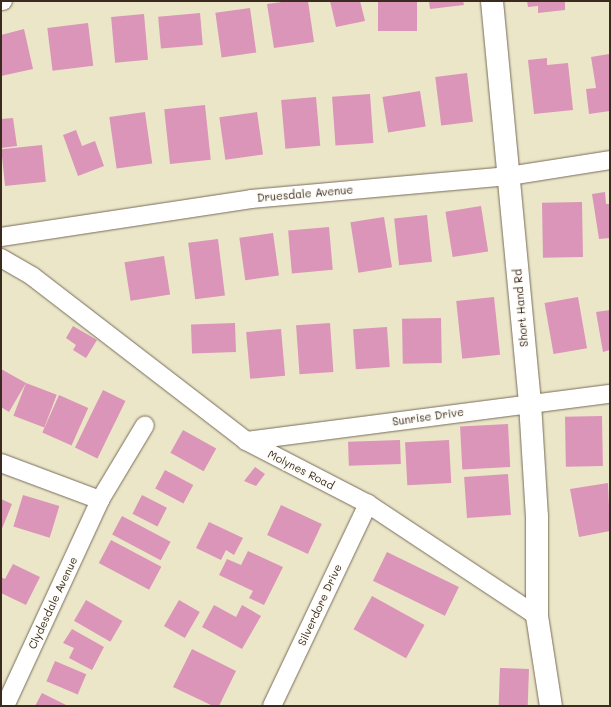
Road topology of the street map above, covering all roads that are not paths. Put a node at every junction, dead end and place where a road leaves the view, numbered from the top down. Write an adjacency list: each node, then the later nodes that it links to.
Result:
1 (492, 1): 3 (main road, Short Hand Rd)
2 (610, 160): 3 (street, Druesdale Avenue)
3 (509, 176): 4 (street, Druesdale Avenue); 7 (main road, Short Hand Rd)
4 (1, 237)
5 (1, 258): 9 (street, Molynes Road)
6 (610, 394): 7 (street, Sunrise Drive)
7 (530, 403): 9 (street, Sunrise Drive); 13 (main road, Short Hand Rd)
8 (145, 425): 11 (street, Clydesdale Avenue)
9 (246, 441): 12 (street, Molynes Road)
10 (1, 463): 11 (street)
11 (100, 500): 14 (street, Clydesdale Avenue)
12 (368, 504): 13 (street, Molynes Road); 15 (street, Silverdore Drive)
13 (537, 616): 16 (main road)
14 (5, 706)
15 (272, 706)
16 (551, 706)

